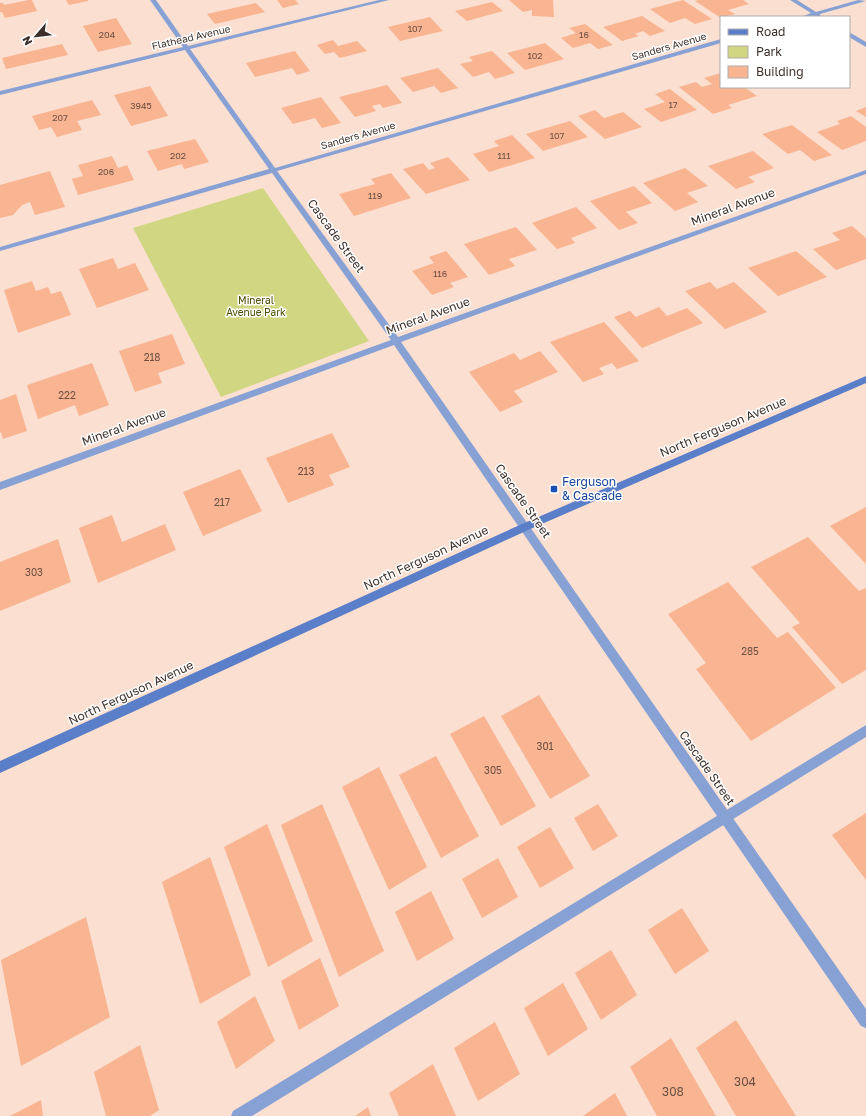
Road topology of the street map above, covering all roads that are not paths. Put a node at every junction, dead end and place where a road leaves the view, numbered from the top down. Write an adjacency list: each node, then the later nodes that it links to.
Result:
1 (153, 0): 9 (street, Cascade Street)
2 (386, 0): 9 (street, Flathead Avenue)
3 (793, 0): 5 (street)
4 (864, 0): 5 (street)
5 (818, 15)
6 (850, 35): 8 (street)
7 (720, 41): 11 (street, Sanders Avenue)
8 (866, 44)
9 (186, 47): 10 (street, Flathead Avenue); 11 (street, Cascade Street)
10 (0, 93)
11 (273, 170): 13 (street, Sanders Avenue); 14 (street, Cascade Street)
12 (866, 172): 14 (street, Mineral Avenue)
13 (0, 249)
14 (396, 340): 16 (street, Mineral Avenue); 17 (street, Cascade Street)
15 (866, 379): 17 (street, North Ferguson Avenue)
16 (0, 486)
17 (525, 527): 19 (street, North Ferguson Avenue); 20 (street, Cascade Street)
18 (866, 731): 20 (street)
19 (0, 767)
20 (726, 817): 21 (street, Cascade Street); 22 (street)
21 (866, 1021)
22 (238, 1116)

